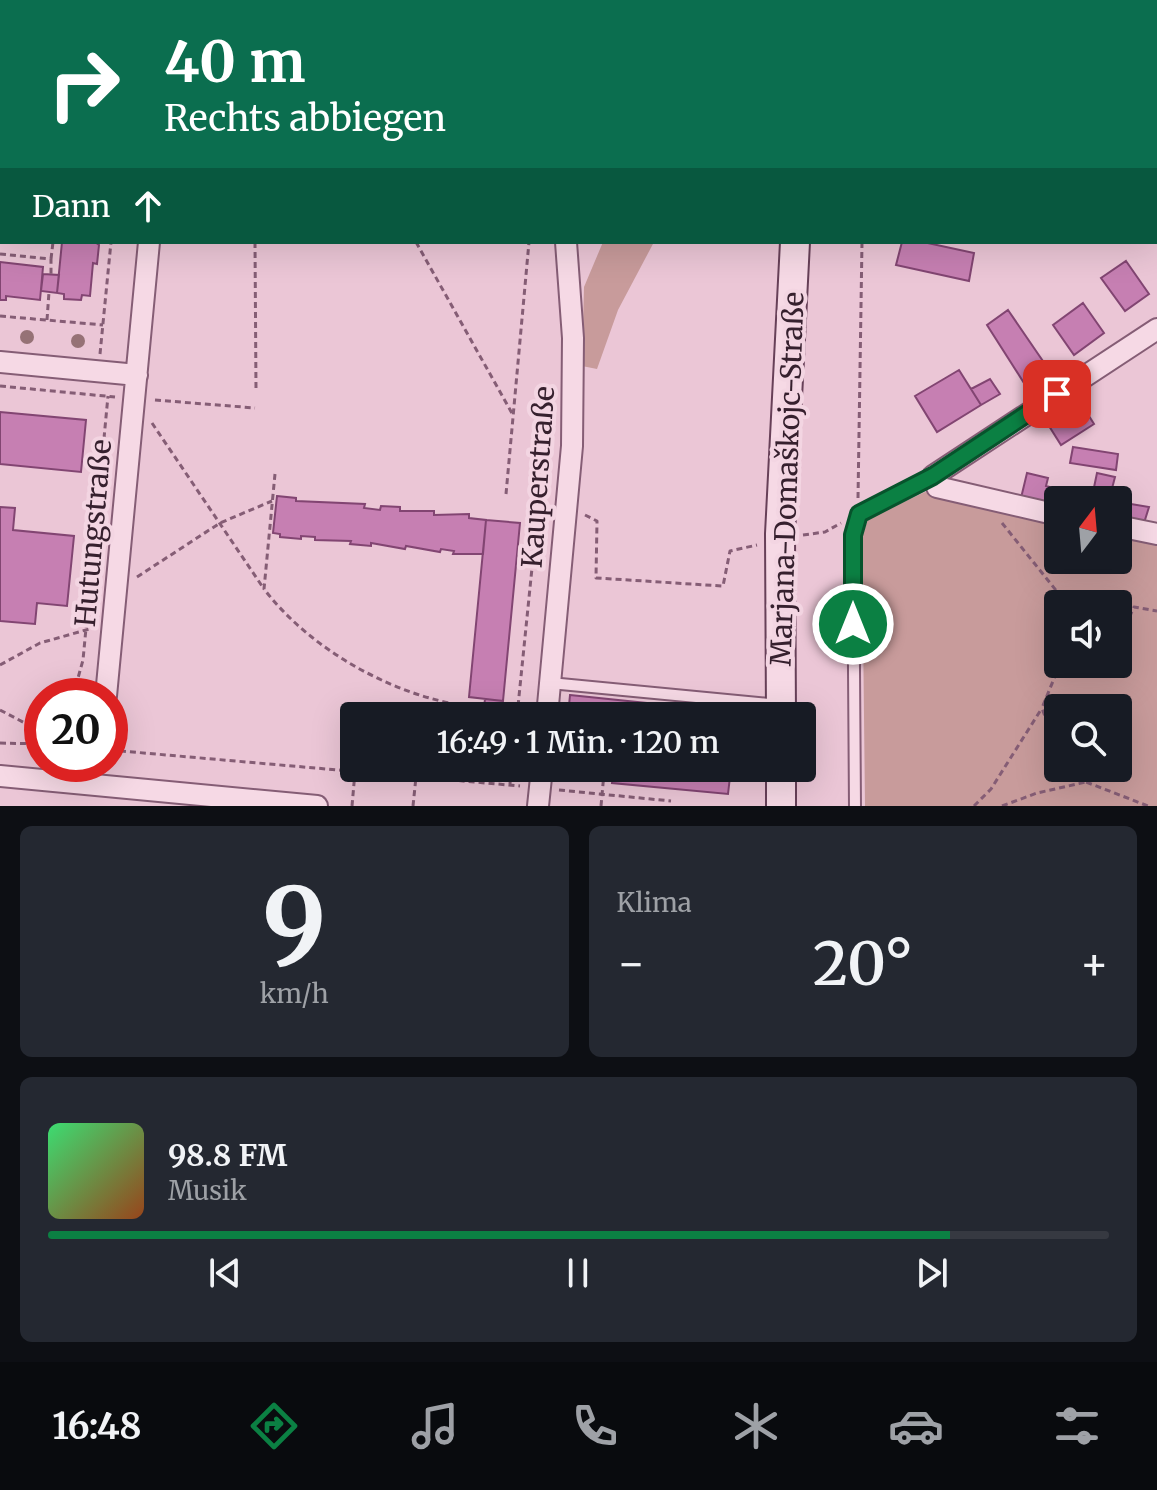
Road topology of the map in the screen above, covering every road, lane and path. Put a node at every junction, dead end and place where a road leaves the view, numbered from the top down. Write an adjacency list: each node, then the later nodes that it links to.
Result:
1 (53, 244): 11 (path)
2 (111, 244): 16 (path)
3 (149, 244): 20 (street, Hutungstraße)
4 (255, 244): 21 (path)
5 (417, 244): 25 (path)
6 (529, 244): 25 (path)
7 (566, 244): 31 (street, Kauperstraße)
8 (795, 244): 36 (street, Marjana-Domaškojc-Straße)
9 (862, 244): 33 (path)
10 (0, 254): 11 (path)
11 (51, 259): 12 (path)
12 (51, 275)
13 (49, 292): 15 (path)
14 (0, 316): 15 (path)
15 (47, 320): 16 (path)
16 (103, 325): 19 (path)
17 (1157, 329): 27 (street)
18 (0, 362): 19 (street)
19 (99, 372): 20 (street); 22 (path)
20 (137, 375): 24 (street, Hutungstraße)
21 (256, 390)
22 (97, 395)
23 (108, 396): 41 (path)
24 (134, 398): 37 (path); 42 (street, Hutungstraße)
25 (513, 415): 28 (path)
26 (275, 474): 37 (path)
27 (933, 476): 30 (street); 33 (lane)
28 (506, 494)
29 (539, 499): 46 (path)
30 (984, 500): 32 (street); 38 (path)
31 (566, 505): 36 (path); 44 (street, Kauperstraße)
32 (1044, 512)
33 (859, 514): 36 (path); 78 (lane)
34 (1132, 529): 35 (street)
35 (1157, 534)
36 (780, 540): 49 (street, Marjana-Domaškojc-Straße)
37 (264, 589): 45 (path)
38 (1056, 590)
39 (1132, 611): 40 (path)
40 (1157, 611)
41 (78, 678)
42 (108, 678)
43 (1054, 678): 50 (path)
44 (550, 683): 47 (street, Kauperstraße); 48 (lane)
45 (458, 702)
46 (518, 702)
47 (548, 702)
48 (715, 702)
49 (781, 702)
50 (1042, 708): 52 (path); 79 (path)
51 (0, 710): 53 (path)
52 (1044, 714)
53 (24, 723)
54 (0, 743): 55 (path)
55 (24, 744)
56 (128, 752): 57 (path)
57 (340, 771)
58 (0, 776): 59 (street)
59 (24, 776)
60 (128, 778): 73 (street)
61 (354, 782): 74 (path)
62 (415, 782): 75 (path)
63 (475, 782): 68 (path)
64 (510, 782): 68 (path)
65 (603, 782): 70 (path)
66 (781, 782): 77 (street)
67 (1086, 782): 72 (path); 80 (path)
68 (510, 785): 69 (path)
69 (540, 787): 70 (path)
70 (602, 795): 71 (path); 76 (path)
71 (671, 801)
72 (1136, 804): 81 (path)
73 (317, 806)
74 (352, 806)
75 (413, 806)
76 (601, 806)
77 (781, 806)
78 (855, 806)
79 (974, 806)
80 (1002, 806)
81 (1148, 806)

